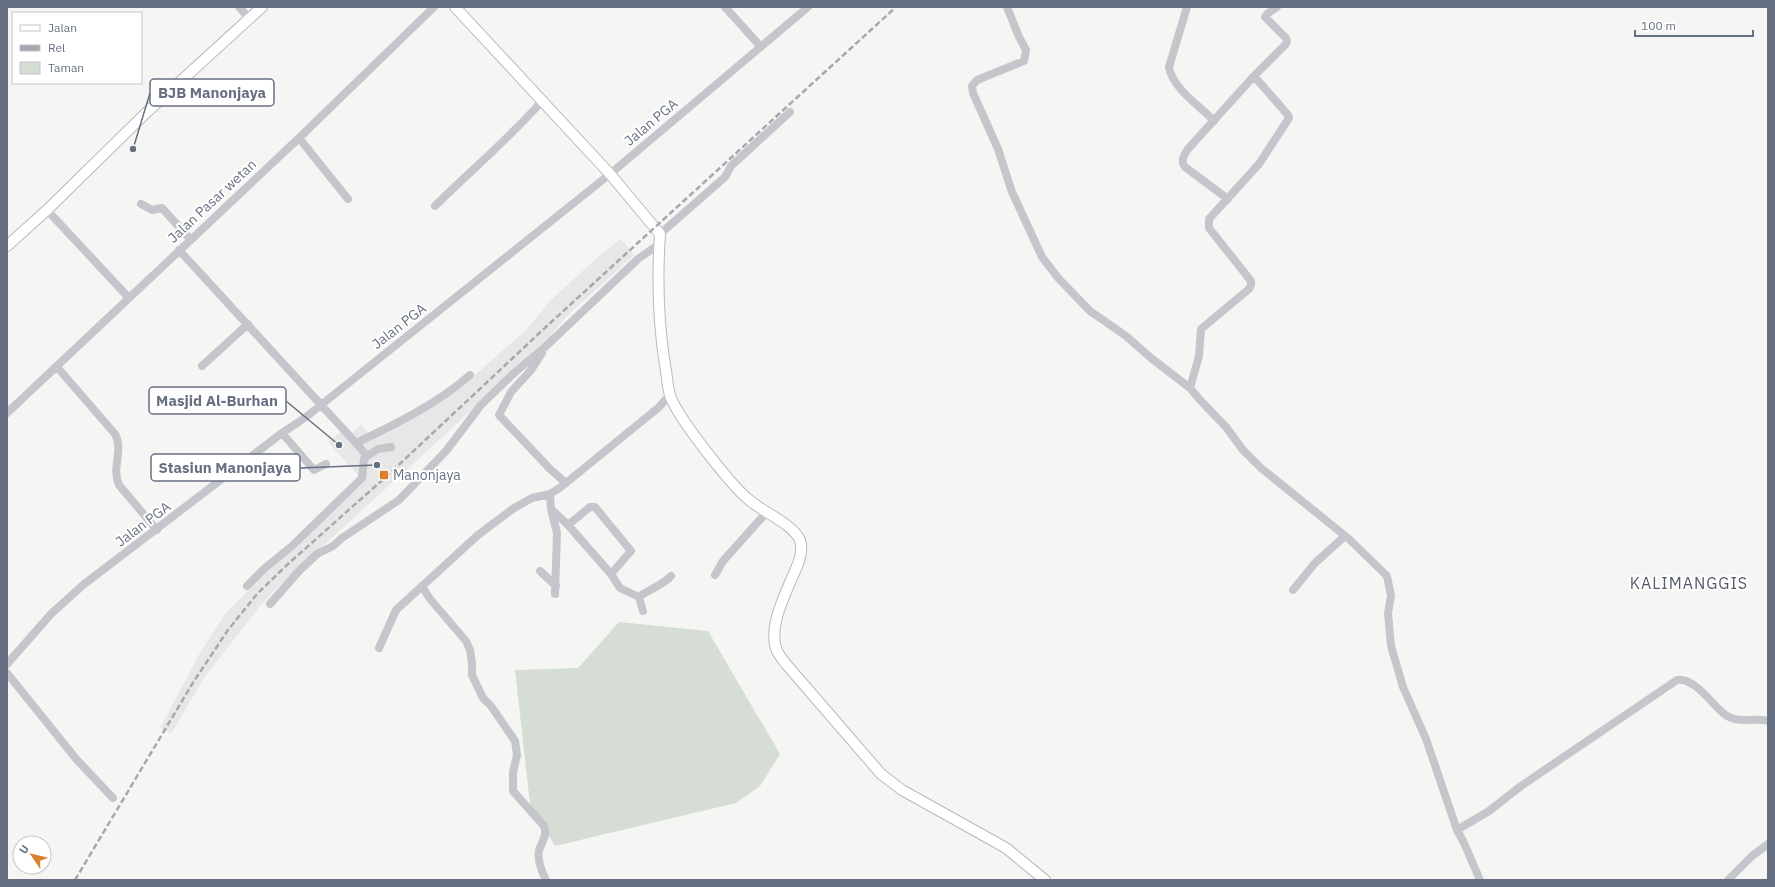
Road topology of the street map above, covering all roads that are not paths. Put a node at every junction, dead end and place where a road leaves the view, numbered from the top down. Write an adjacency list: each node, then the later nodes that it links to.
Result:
1 (239, 7): 10 (street)
2 (262, 7): 10 (main road)
3 (434, 7): 16 (street, Jalan Pasar wetan)
4 (455, 7): 13 (main road)
5 (726, 7): 11 (street)
6 (808, 7): 11 (street, Jalan PGA)
7 (1007, 7): 34 (street)
8 (1187, 7): 15 (street)
9 (1277, 7): 12 (street)
10 (250, 19): 22 (main road)
11 (761, 47): 17 (street, Jalan PGA)
12 (1254, 76): 15 (street); 19 (street)
13 (542, 101): 17 (main road); 21 (street)
14 (790, 112): 23 (street)
15 (1214, 121): 19 (street)
16 (298, 138): 18 (street); 24 (street, Jalan Pasar wetan)
17 (610, 174): 23 (main road); 36 (street, Jalan PGA)
18 (348, 199)
19 (1228, 199): 34 (street)
20 (142, 204): 24 (street)
21 (434, 206)
22 (47, 210): 26 (main road); 28 (street)
23 (660, 234): 25 (main road)
24 (191, 240): 27 (street, Jalan Pasar wetan)
25 (658, 245): 30 (street); 35 (main road)
26 (7, 246)
27 (179, 250): 28 (street, Jalan Pasar wetan); 29 (street)
28 (129, 298): 32 (street, Jalan Pasar wetan)
29 (248, 324): 31 (street); 36 (street)
30 (545, 347): 43 (street); 58 (street)
31 (202, 366)
32 (56, 367): 37 (street, Jalan Pasar wetan); 48 (street)
33 (470, 374): 39 (street)
34 (1190, 388): 49 (street)
35 (670, 395): 43 (street); 46 (main road)
36 (321, 405): 38 (street, Jalan PGA); 39 (street)
37 (7, 413)
38 (282, 433): 42 (street); 48 (street, Jalan PGA)
39 (356, 443): 41 (street)
40 (391, 447): 41 (street)
41 (367, 456): 54 (street)
42 (326, 464)
43 (566, 483): 44 (street)
44 (550, 494): 45 (street); 55 (street)
45 (551, 508): 47 (street); 50 (street)
46 (766, 513): 52 (street); 68 (main road)
47 (568, 525): 51 (street); 51 (street)
48 (157, 530): 61 (street, Jalan PGA)
49 (1345, 536): 56 (street); 65 (street)
50 (540, 571)
51 (610, 574): 57 (street)
52 (715, 575)
53 (671, 576): 57 (street)
54 (247, 586)
55 (422, 586): 60 (street); 67 (street)
56 (1293, 590)
57 (640, 597): 59 (street)
58 (270, 604)
59 (643, 611)
60 (379, 648)
61 (7, 664)
62 (7, 673): 64 (street)
63 (1768, 721): 65 (street)
64 (113, 798)
65 (1457, 830): 69 (street)
66 (1768, 844): 70 (street)
67 (546, 880)
68 (1045, 880)
69 (1480, 880)
70 (1728, 880)

